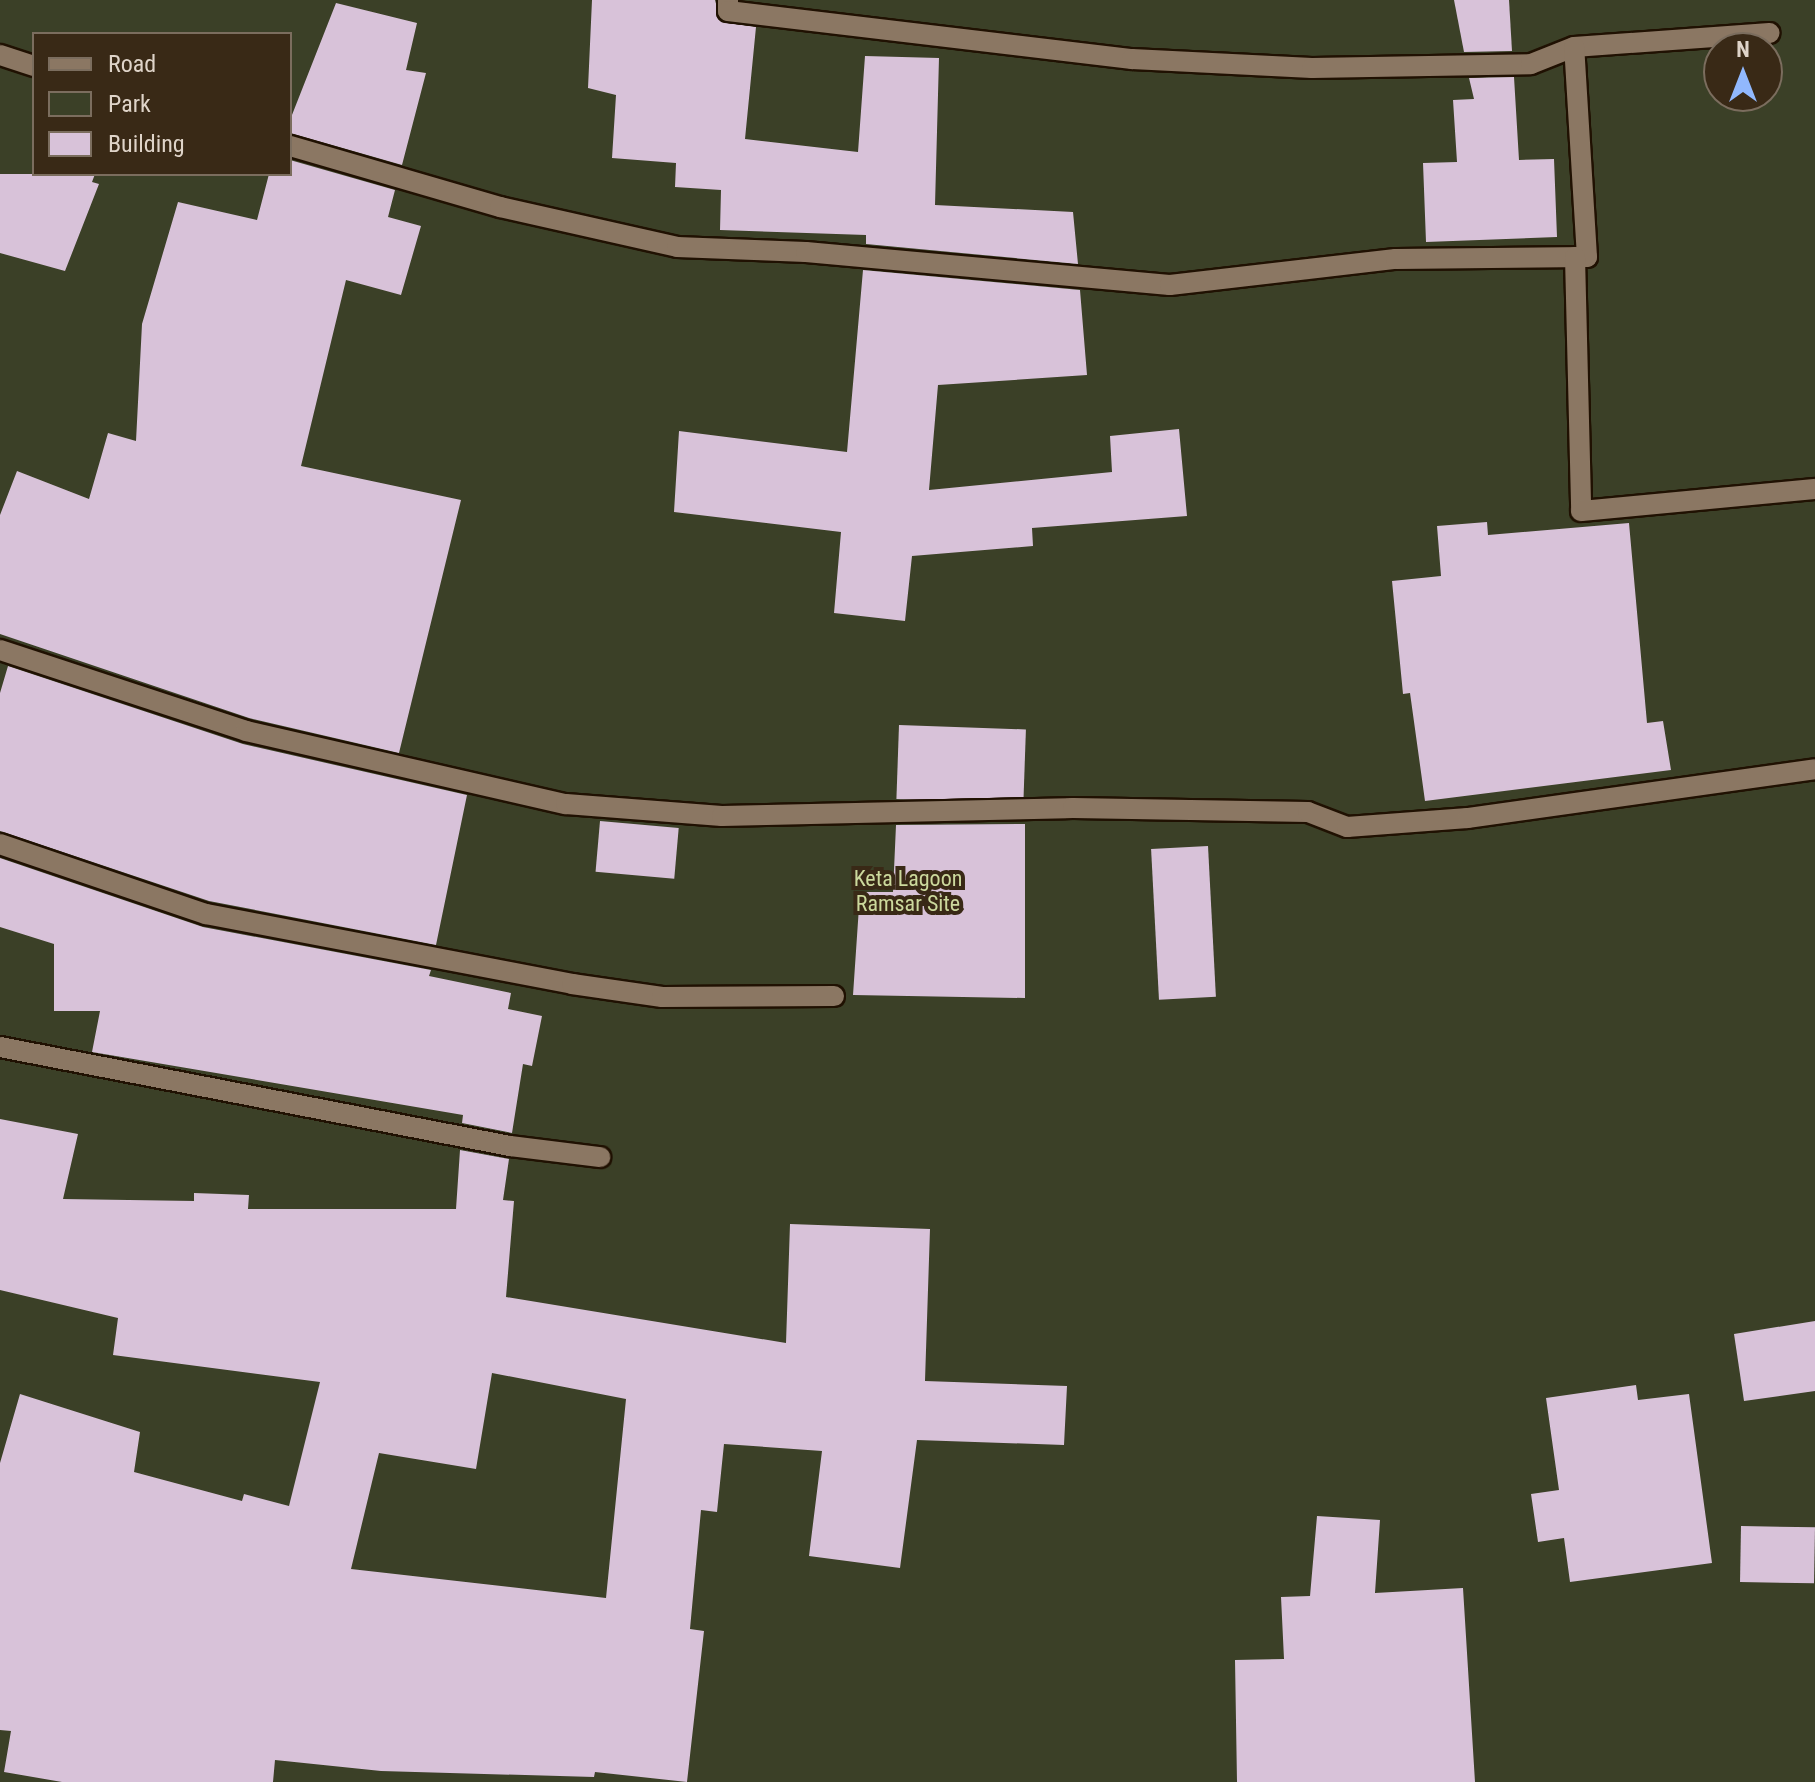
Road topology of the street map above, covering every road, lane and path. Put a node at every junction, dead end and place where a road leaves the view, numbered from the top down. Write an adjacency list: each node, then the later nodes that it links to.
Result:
1 (728, 0): 3 (street)
2 (1703, 38): 3 (street)
3 (1574, 47): 7 (street)
4 (0, 55): 5 (street)
5 (32, 65)
6 (292, 147): 7 (street)
7 (1575, 257): 8 (street)
8 (1815, 489)
9 (0, 650): 10 (street)
10 (1815, 769)
11 (0, 844): 12 (street)
12 (834, 996)
13 (0, 1047): 14 (street)
14 (600, 1157)

